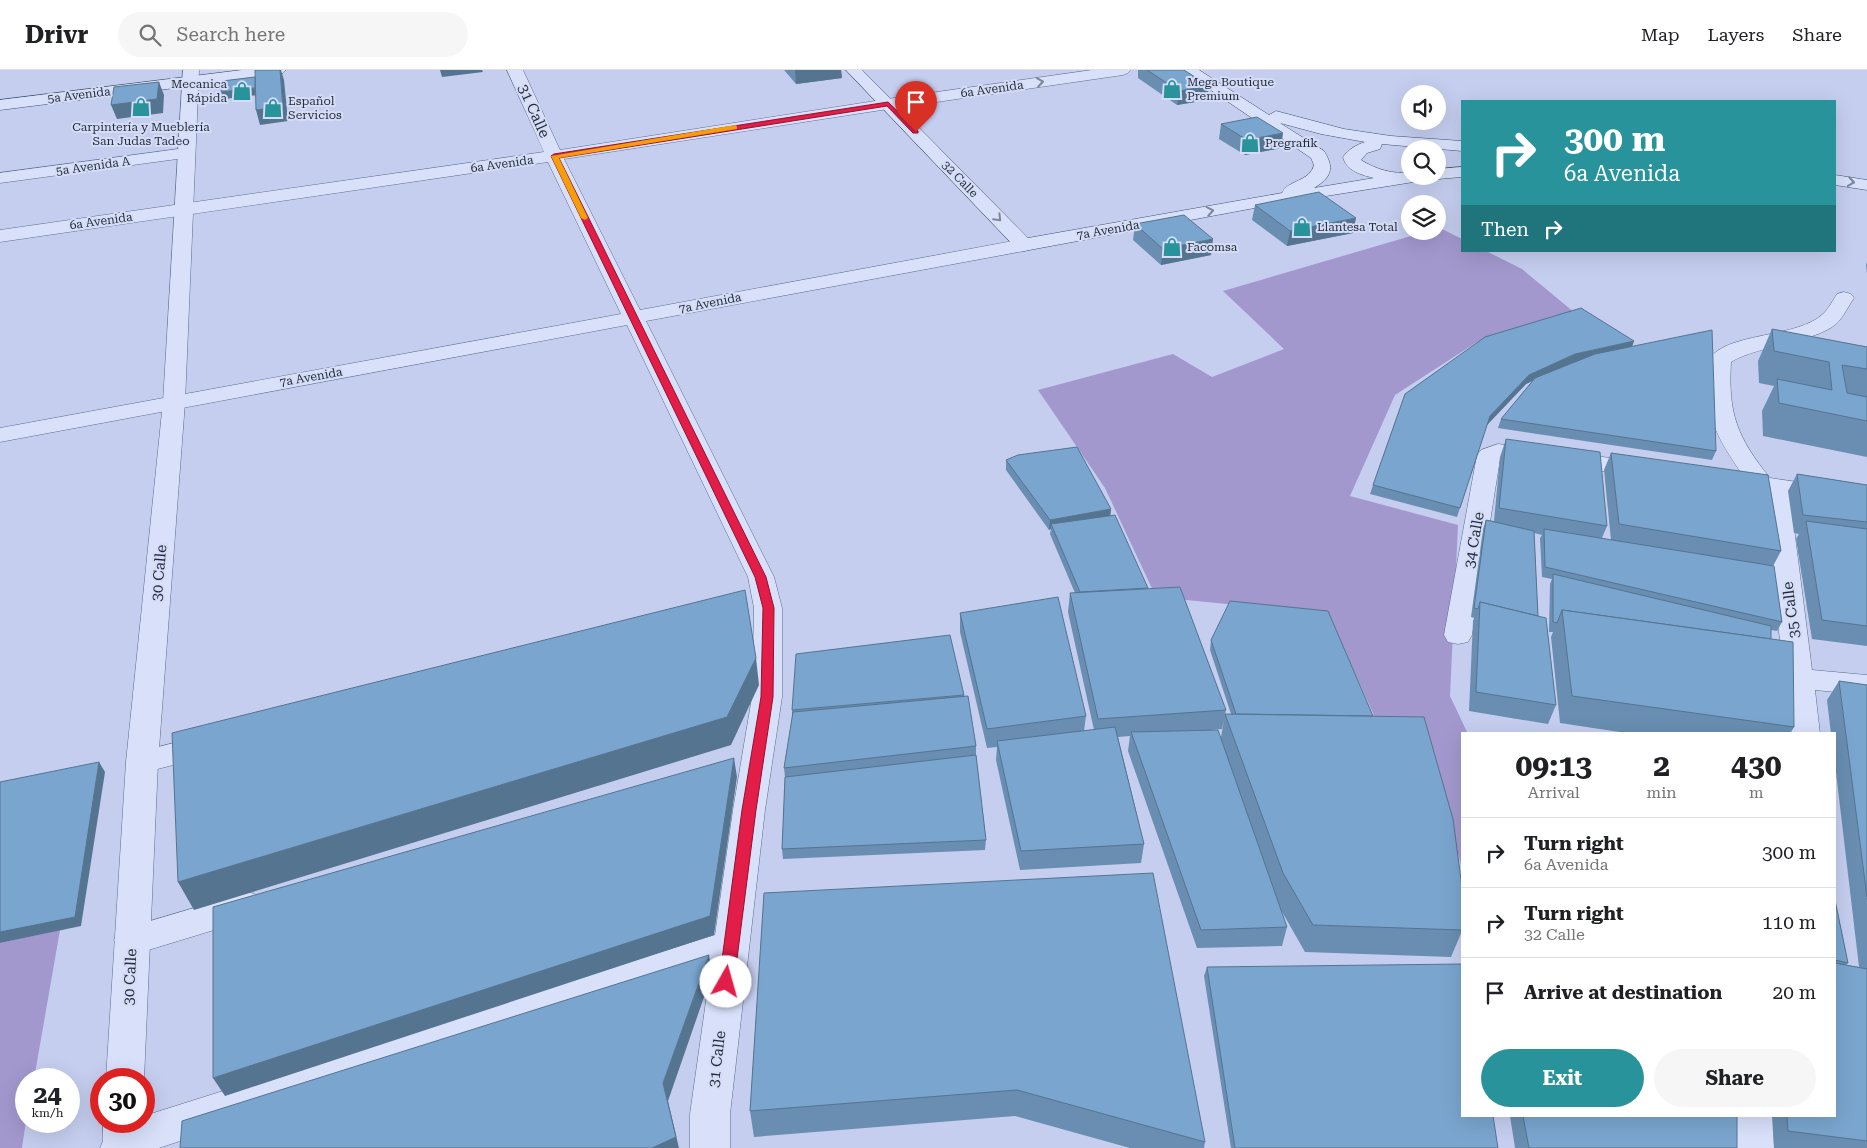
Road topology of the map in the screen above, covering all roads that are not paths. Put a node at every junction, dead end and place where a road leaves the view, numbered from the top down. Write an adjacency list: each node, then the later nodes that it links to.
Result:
1 (278, 70): 6 (street, 5a Avenida)
2 (515, 70): 15 (street, 31 Calle)
3 (854, 70): 8 (street, 32 Calle)
4 (1123, 70): 8 (street, 6a Avenida, one-way to 4)
5 (1188, 70): 7 (street)
6 (190, 75): 9 (street, 5a Avenida); 14 (street, 30 Calle)
7 (1242, 103): 10 (street); 23 (street)
8 (888, 104): 15 (street, 6a Avenida); 26 (street, 32 Calle, one-way to 26)
9 (0, 105)
10 (1293, 122): 11 (street); 12 (street)
11 (1374, 145): 13 (street); 19 (street)
12 (1461, 146)
13 (1461, 146)
14 (186, 153): 20 (street, 5a Avenida A); 24 (street, 30 Calle)
15 (554, 156): 24 (street, 6a Avenida); 28 (street, 31 Calle)
16 (1838, 169): 22 (street, one-way to 22)
17 (1461, 172): 18 (street)
18 (1446, 173)
19 (1401, 176)
20 (0, 178)
21 (1401, 179): 23 (street, 7a Avenida)
22 (1867, 185)
23 (1276, 199): 26 (street, 7a Avenida, one-way to 23)
24 (183, 209): 25 (street, 6a Avenida); 29 (street, 30 Calle)
25 (0, 236)
26 (1024, 245): 28 (street, 7a Avenida)
27 (1844, 298): 33 (street)
28 (634, 318): 29 (street, 7a Avenida); 43 (street, 31 Calle)
29 (174, 402): 30 (street, 7a Avenida); 40 (street, 30 Calle)
30 (0, 436)
31 (1665, 472): 35 (street, 34 Calle)
32 (1713, 478): 33 (street)
33 (1769, 485): 34 (street); 36 (street, 35 Calle)
34 (1867, 499)
35 (1458, 635)
36 (1800, 679): 37 (street); 38 (street, 35 Calle)
37 (1867, 685)
38 (1805, 732)
39 (238, 738): 40 (street)
40 (142, 762): 42 (street, 30 Calle)
41 (276, 898): 42 (street)
42 (132, 940): 44 (street, 30 Calle)
43 (731, 944): 46 (street); 47 (street, 31 Calle)
44 (125, 1068)
45 (1753, 1117): 48 (street)
46 (122, 1139)
47 (710, 1148)
48 (1754, 1148)

